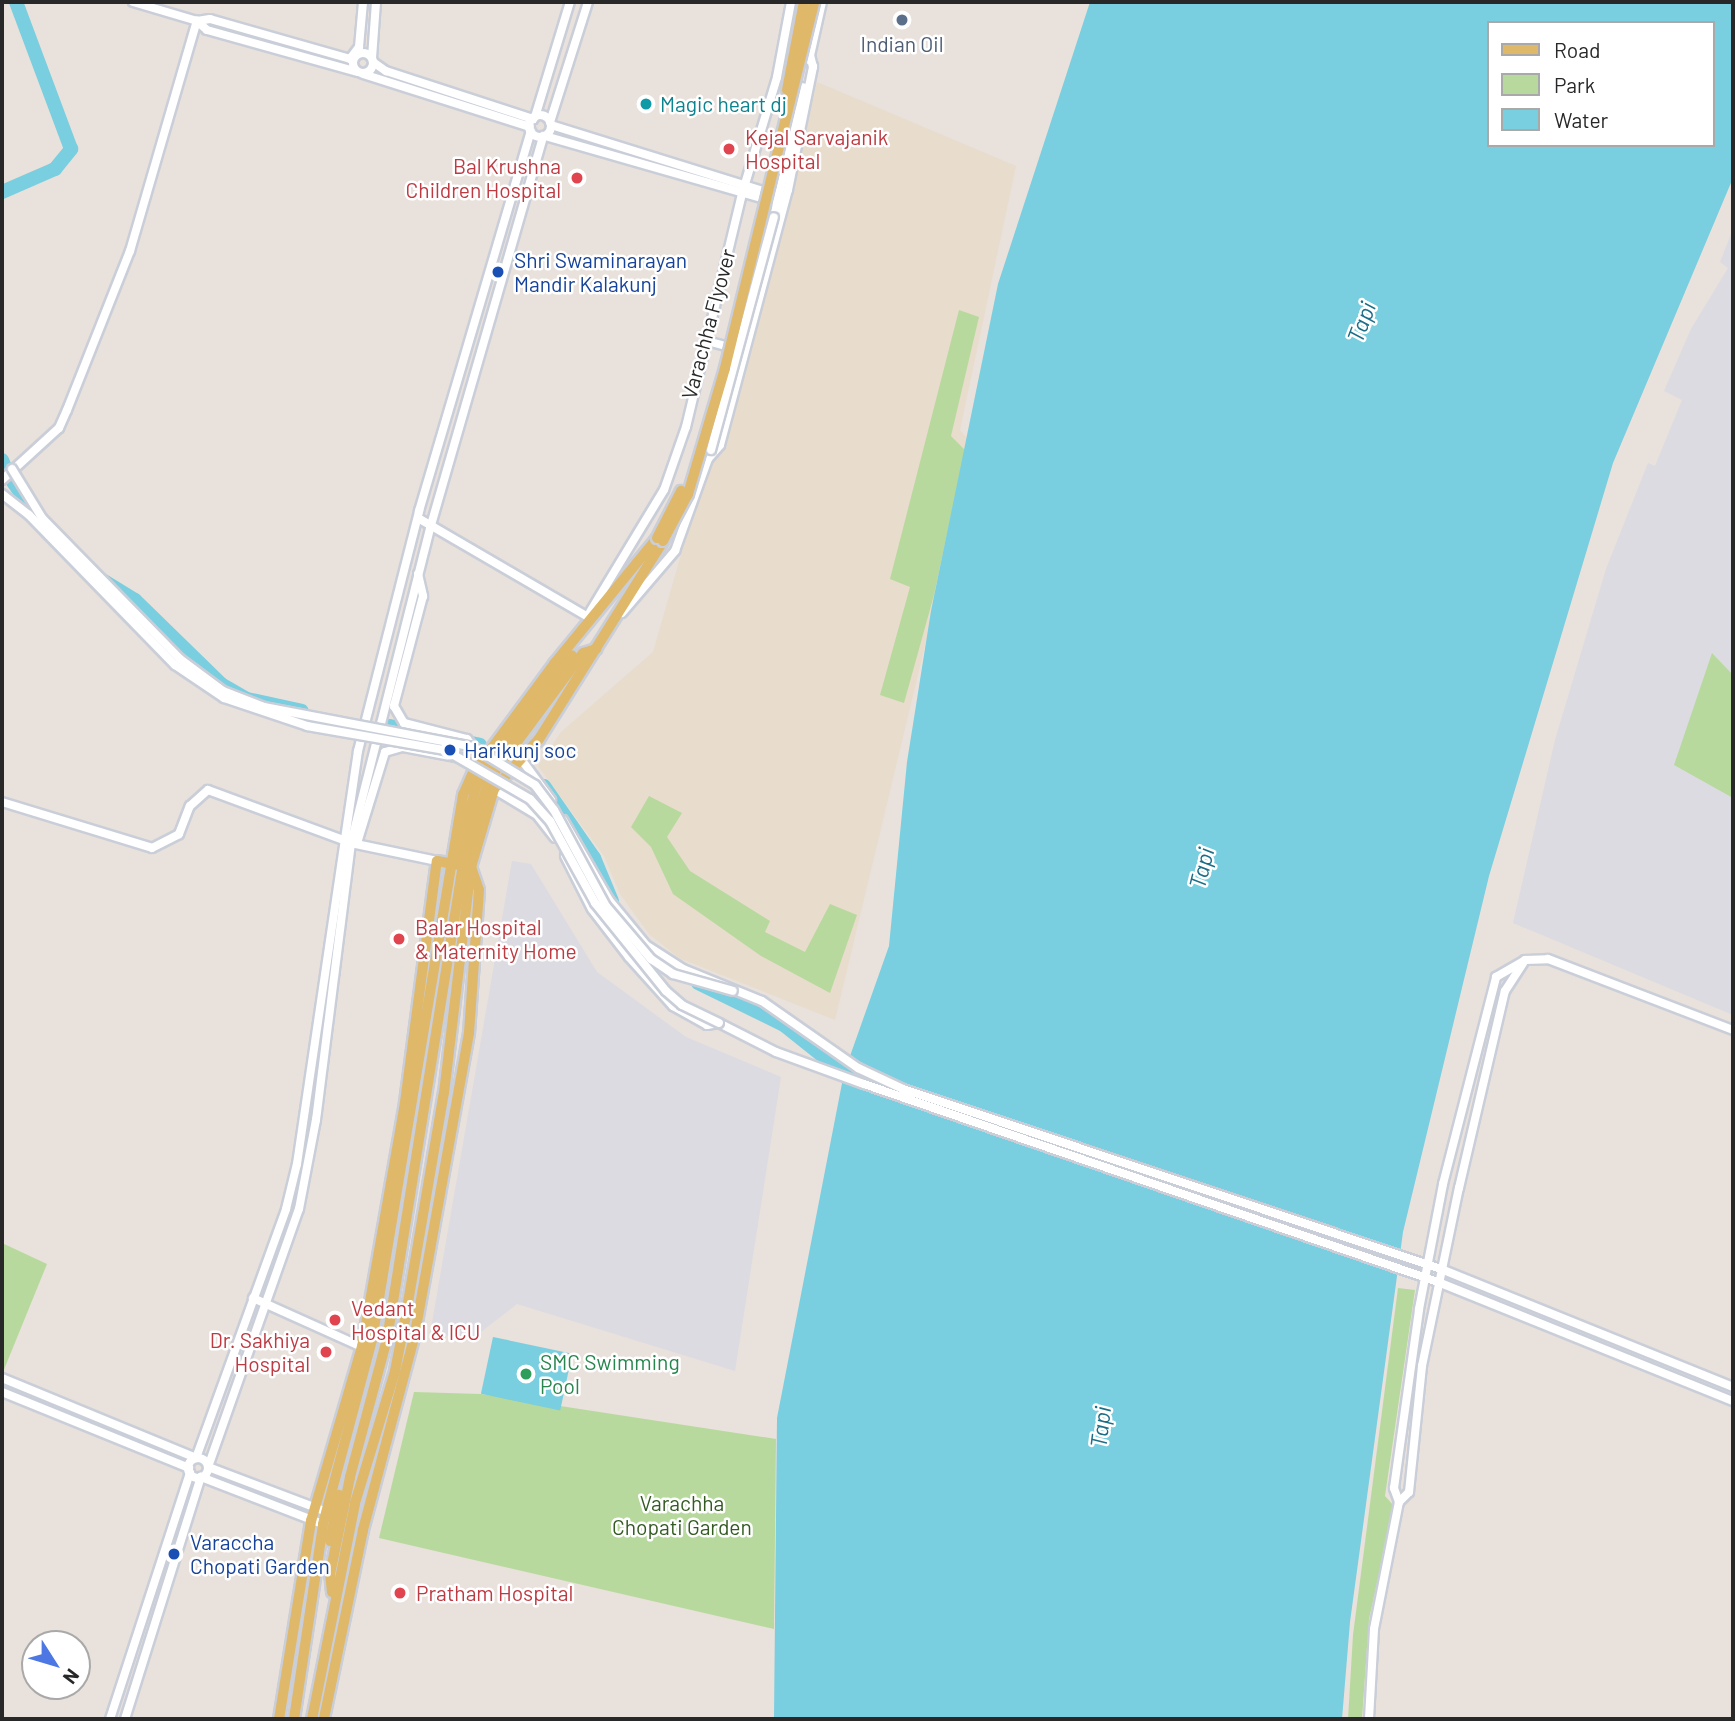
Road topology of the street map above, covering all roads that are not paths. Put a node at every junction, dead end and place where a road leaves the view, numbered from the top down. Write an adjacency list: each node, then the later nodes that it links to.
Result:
1 (133, 2): 10 (street)
2 (363, 2): 12 (street)
3 (376, 2): 13 (street)
4 (570, 2): 16 (street)
5 (588, 2): 15 (street)
6 (791, 2): 18 (street)
7 (804, 2): 30 (main road, Varachha Flyover, bridge)
8 (814, 2): 30 (main road, Varachha Flyover, bridge)
9 (822, 2): 11 (street)
10 (197, 21): 12 (street); 14 (street); 25 (street)
11 (810, 55): 19 (street); 23 (street)
12 (354, 57): 13 (street); 14 (street)
13 (373, 60): 14 (street); 16 (street)
14 (360, 73): 16 (street)
15 (550, 123): 16 (street); 17 (street); 18 (street)
16 (532, 124): 17 (street); 20 (street)
17 (544, 136): 18 (street); 21 (street)
18 (743, 190): 19 (street); 22 (street)
19 (779, 199): 24 (street, bridge)
20 (489, 279): 21 (street); 28 (street)
21 (503, 284): 29 (street)
22 (707, 341): 23 (street); 33 (street)
23 (745, 351): 24 (street)
24 (710, 454): 32 (street)
25 (12, 469): 26 (street); 35 (street, bridge)
26 (2, 480)
27 (2, 494): 36 (street, bridge)
28 (418, 518): 29 (street); 40 (street)
29 (431, 525): 31 (street); 33 (street)
30 (660, 540): 32 (main road, Varachha Flyover); 33 (main road, Varachha Flyover)
31 (418, 574): 35 (street); 41 (street)
32 (611, 624): 34 (main road, Varachha Flyover)
33 (584, 626): 43 (main road); 43 (main road)
34 (596, 649): 37 (main road, Varachha Flyover); 43 (main road)
35 (473, 747): 45 (street, bridge)
36 (464, 757): 41 (street, bridge); 46 (street, bridge)
37 (521, 759): 38 (main road, Varachha Flyover); 45 (street, bridge)
38 (494, 789): 43 (main road); 46 (street, bridge)
39 (2, 802): 40 (street)
40 (342, 839): 41 (street); 52 (street)
41 (356, 841): 42 (street); 53 (street)
42 (437, 861): 43 (main road); 56 (main road)
43 (460, 866): 71 (main road); 74 (main road); 77 (main road); 82 (main road)
44 (1525, 961): 47 (street); 48 (street); 49 (street)
45 (733, 991): 48 (street)
46 (719, 1023): 50 (street)
47 (1733, 1030)
48 (1424, 1264): 49 (street); 50 (street)
49 (1441, 1269): 51 (street); 54 (street)
50 (1425, 1279): 51 (street); 63 (street)
51 (1438, 1282): 55 (street); 64 (street)
52 (253, 1298): 53 (street); 65 (street)
53 (268, 1304): 56 (street); 66 (street)
54 (1594, 1330): 55 (street); 57 (street)
55 (1588, 1343): 59 (street)
56 (362, 1347): 70 (main road)
57 (1695, 1371): 59 (street); 60 (street)
58 (2, 1378): 65 (street)
59 (1690, 1384): 62 (street)
60 (1733, 1387)
61 (2, 1392): 67 (street)
62 (1733, 1401)
63 (1400, 1448): 64 (street); 69 (street)
64 (1414, 1450): 69 (street)
65 (196, 1458): 66 (street); 67 (street)
66 (208, 1467): 68 (street); 70 (street)
67 (189, 1471): 68 (street); 78 (street)
68 (201, 1477): 72 (street); 79 (street)
69 (1399, 1502): 83 (street)
70 (314, 1507): 71 (street); 72 (main road)
71 (327, 1512): 73 (main road)
72 (311, 1521): 73 (street); 75 (main road)
73 (323, 1524): 74 (main road)
74 (315, 1578): 76 (main road)
75 (294, 1624): 76 (main road); 80 (main road)
76 (308, 1625): 81 (main road)
77 (314, 1714)
78 (110, 1719)
79 (125, 1719)
80 (279, 1719)
81 (294, 1719)
82 (324, 1719)
83 (1369, 1719)

